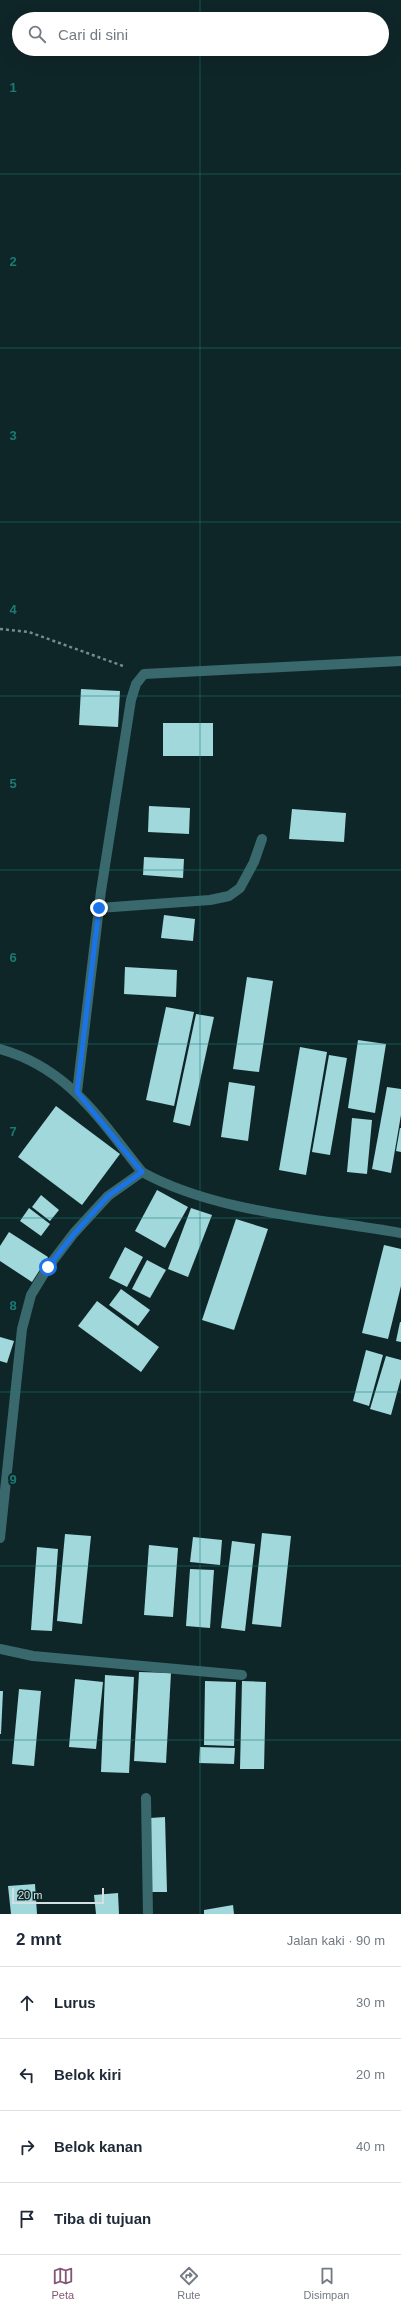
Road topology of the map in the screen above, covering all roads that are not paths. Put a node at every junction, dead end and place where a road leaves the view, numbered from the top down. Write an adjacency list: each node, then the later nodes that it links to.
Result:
1 (401, 662): 3 (street)
2 (262, 839): 3 (street)
3 (99, 908): 5 (street)
4 (0, 1049): 5 (street)
5 (77, 1092): 6 (street)
6 (142, 1172): 7 (street); 8 (street)
7 (401, 1233)
8 (0, 1538)
9 (0, 1649): 10 (street)
10 (242, 1675)
11 (146, 1798): 12 (street)
12 (148, 1914)

